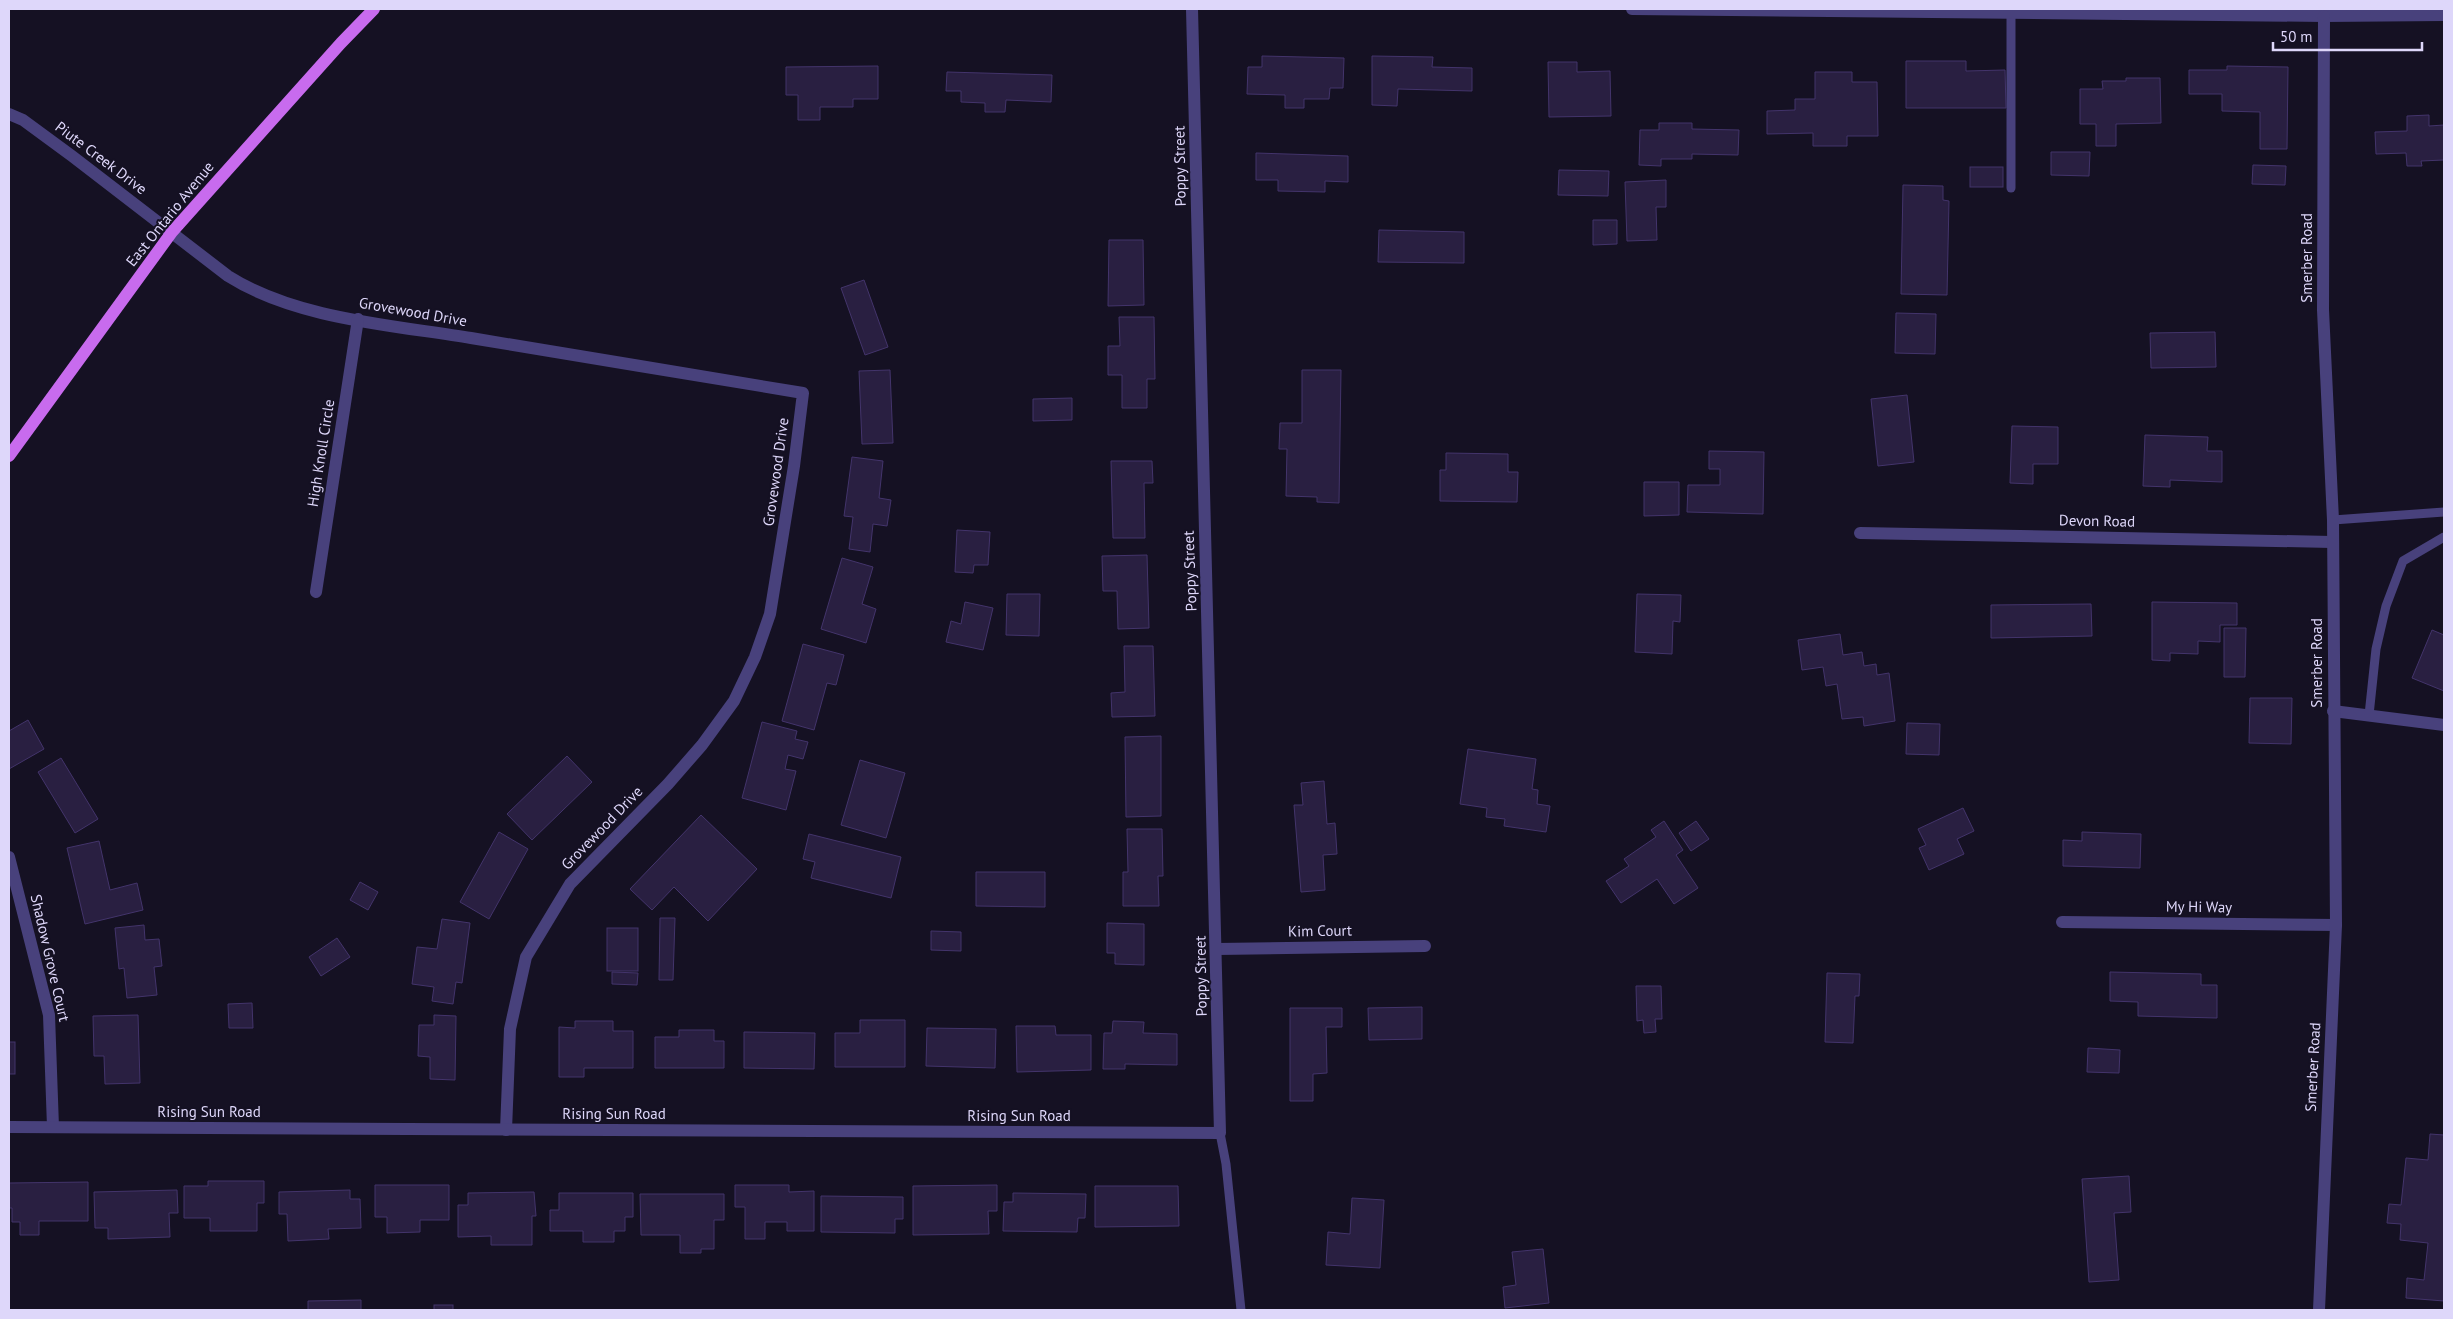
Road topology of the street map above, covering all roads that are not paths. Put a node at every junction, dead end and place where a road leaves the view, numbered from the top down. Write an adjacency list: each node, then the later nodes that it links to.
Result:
1 (374, 9): 10 (main road, East Ontario Avenue)
2 (1192, 9): 26 (street, Poppy Street)
3 (1632, 9): 4 (street)
4 (1828, 10): 5 (street)
5 (2011, 12): 7 (street); 9 (lane)
6 (2444, 15): 7 (street)
7 (2324, 16): 14 (street, Smerber Road)
8 (9, 114): 10 (street, Piute Creek Drive)
9 (2011, 188)
10 (172, 232): 11 (street, Grovewood Drive); 12 (main road, East Ontario Avenue)
11 (358, 319): 18 (street, High Knoll Circle); 29 (street, Grovewood Drive)
12 (9, 456)
13 (2443, 513): 14 (lane)
14 (2334, 520): 17 (street, Smerber Road)
15 (1860, 533): 17 (street, Devon Road)
16 (2444, 537): 20 (lane)
17 (2332, 542): 19 (street, Smerber Road)
18 (316, 592)
19 (2334, 711): 20 (street); 24 (street, Smerber Road)
20 (2369, 715): 21 (street)
21 (2444, 725)
22 (9, 857): 27 (street, Shadow Grove Court)
23 (2062, 922): 24 (street, My Hi Way)
24 (2336, 925): 32 (street, Smerber Road)
25 (1424, 946): 26 (street, Kim Court)
26 (1217, 949): 30 (street, Poppy Street)
27 (53, 1127): 28 (street, Rising Sun Road); 29 (street, Rising Sun Road)
28 (9, 1128)
29 (506, 1130): 30 (street, Rising Sun Road)
30 (1220, 1133): 31 (lane)
31 (1241, 1310)
32 (2319, 1310)

